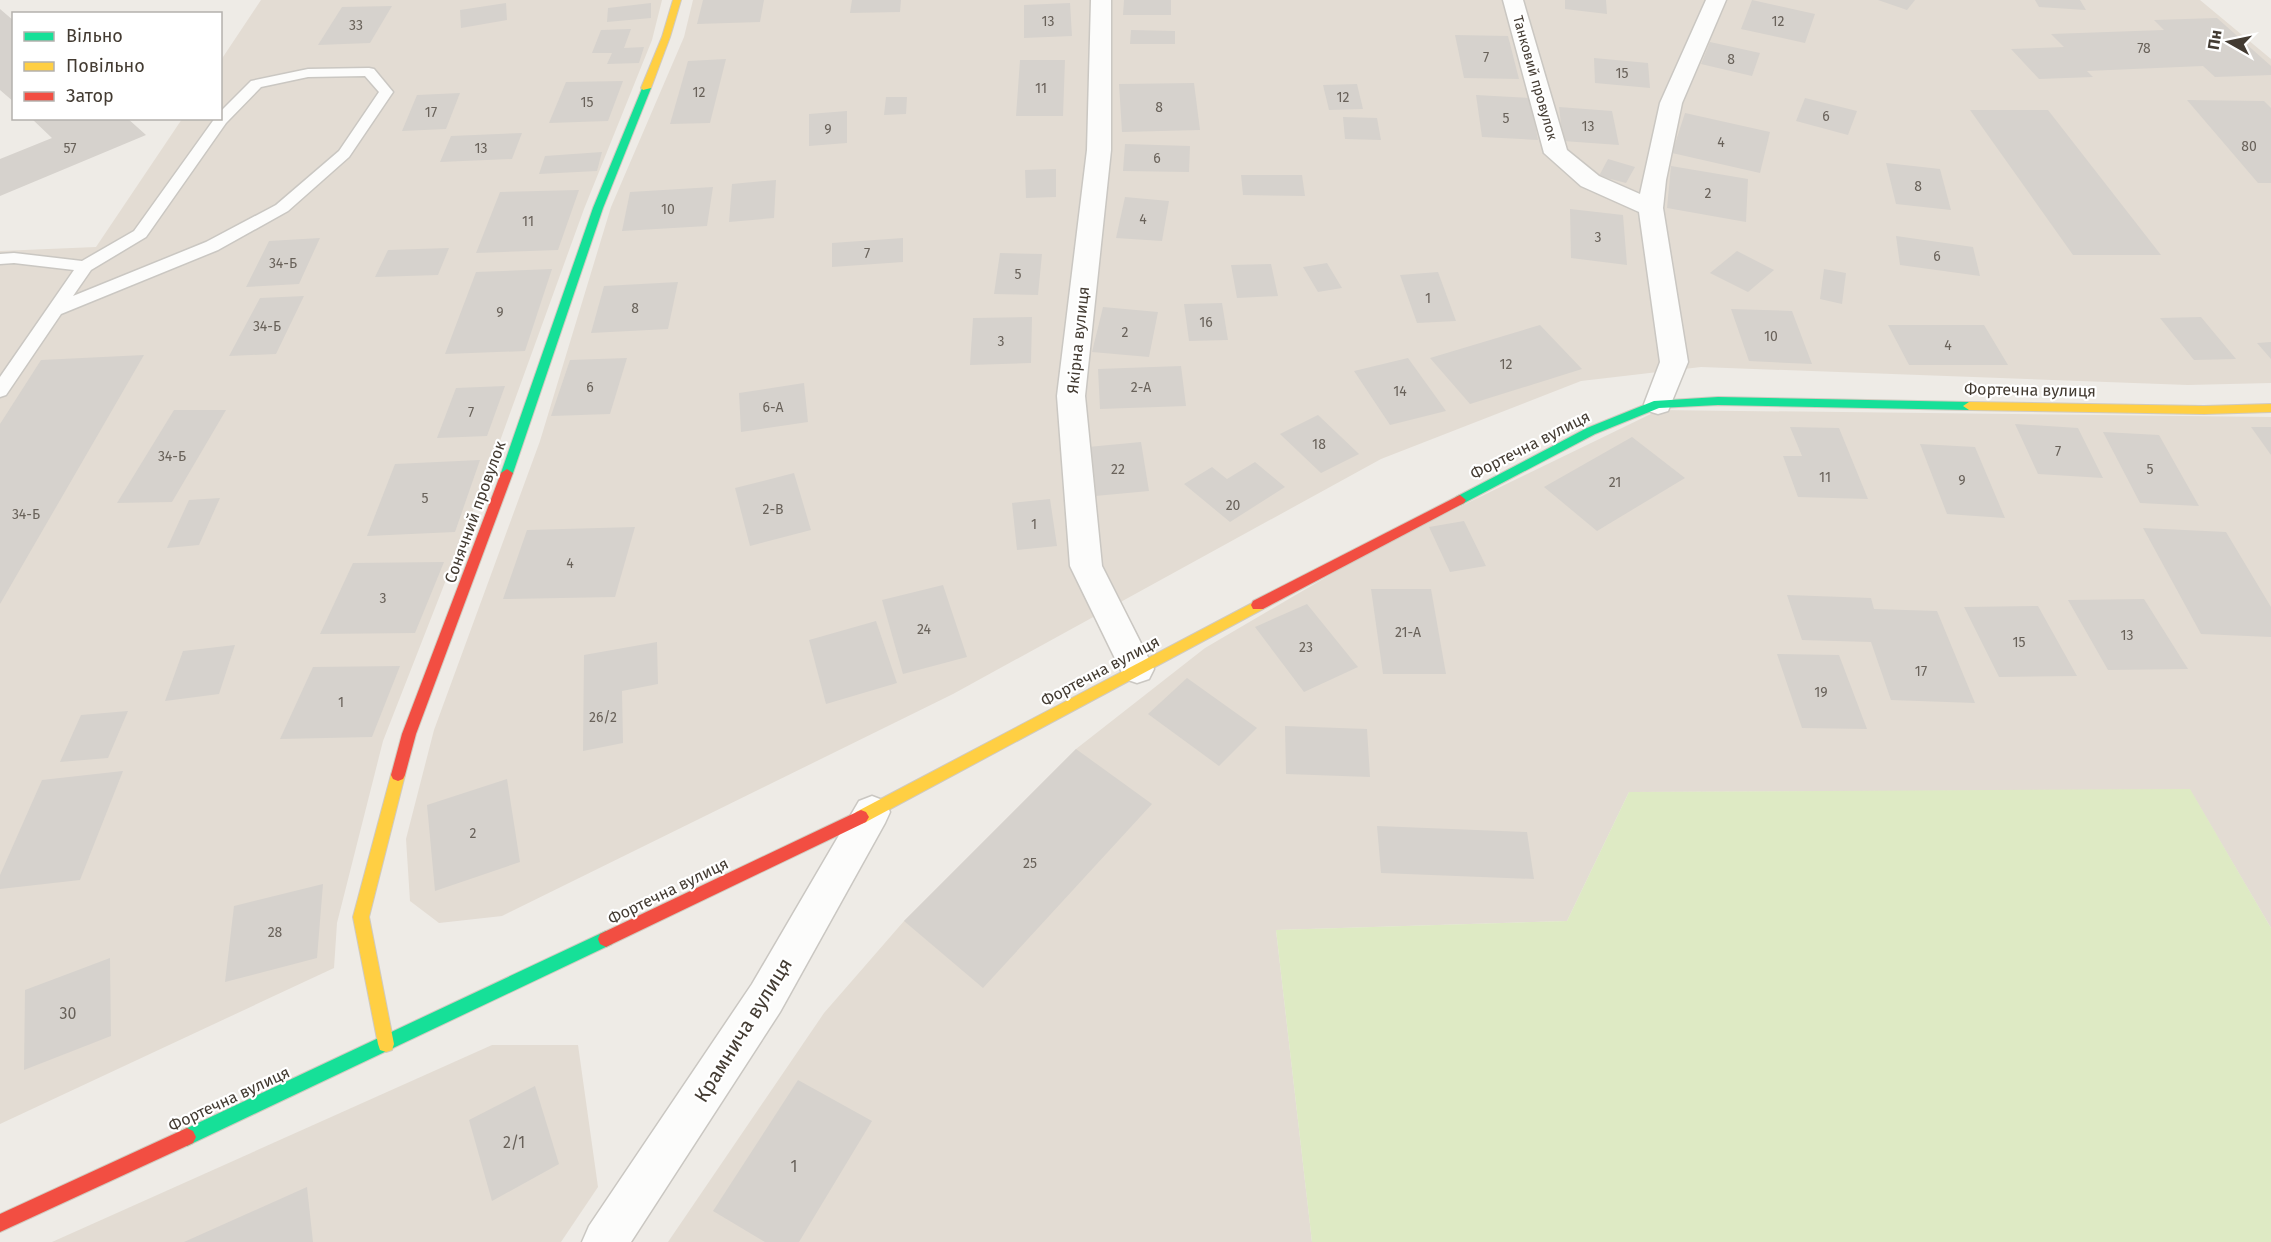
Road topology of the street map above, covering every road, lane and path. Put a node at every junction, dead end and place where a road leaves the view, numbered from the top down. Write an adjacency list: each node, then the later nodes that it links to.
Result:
1 (677, 0): 16 (street, Сонячний провулок)
2 (1101, 0): 14 (street, Якірна вулиця)
3 (1513, 0): 7 (street, Танковий провулок)
4 (1716, 0): 7 (street)
5 (222, 119): 10 (lane)
6 (221, 120): 9 (lane)
7 (1651, 208): 12 (street)
8 (0, 259): 9 (lane)
9 (85, 266): 10 (lane)
10 (55, 310): 11 (lane)
11 (0, 391)
12 (1658, 404): 13 (street, Фортечна вулиця); 14 (street, Фортечна вулиця)
13 (2271, 408)
14 (1137, 669): 15 (street, Фортечна вулиця)
15 (872, 812): 16 (street, Фортечна вулиця); 18 (street, Крамнича вулиця)
16 (386, 1044): 17 (street, Фортечна вулиця)
17 (0, 1223)
18 (605, 1242)

